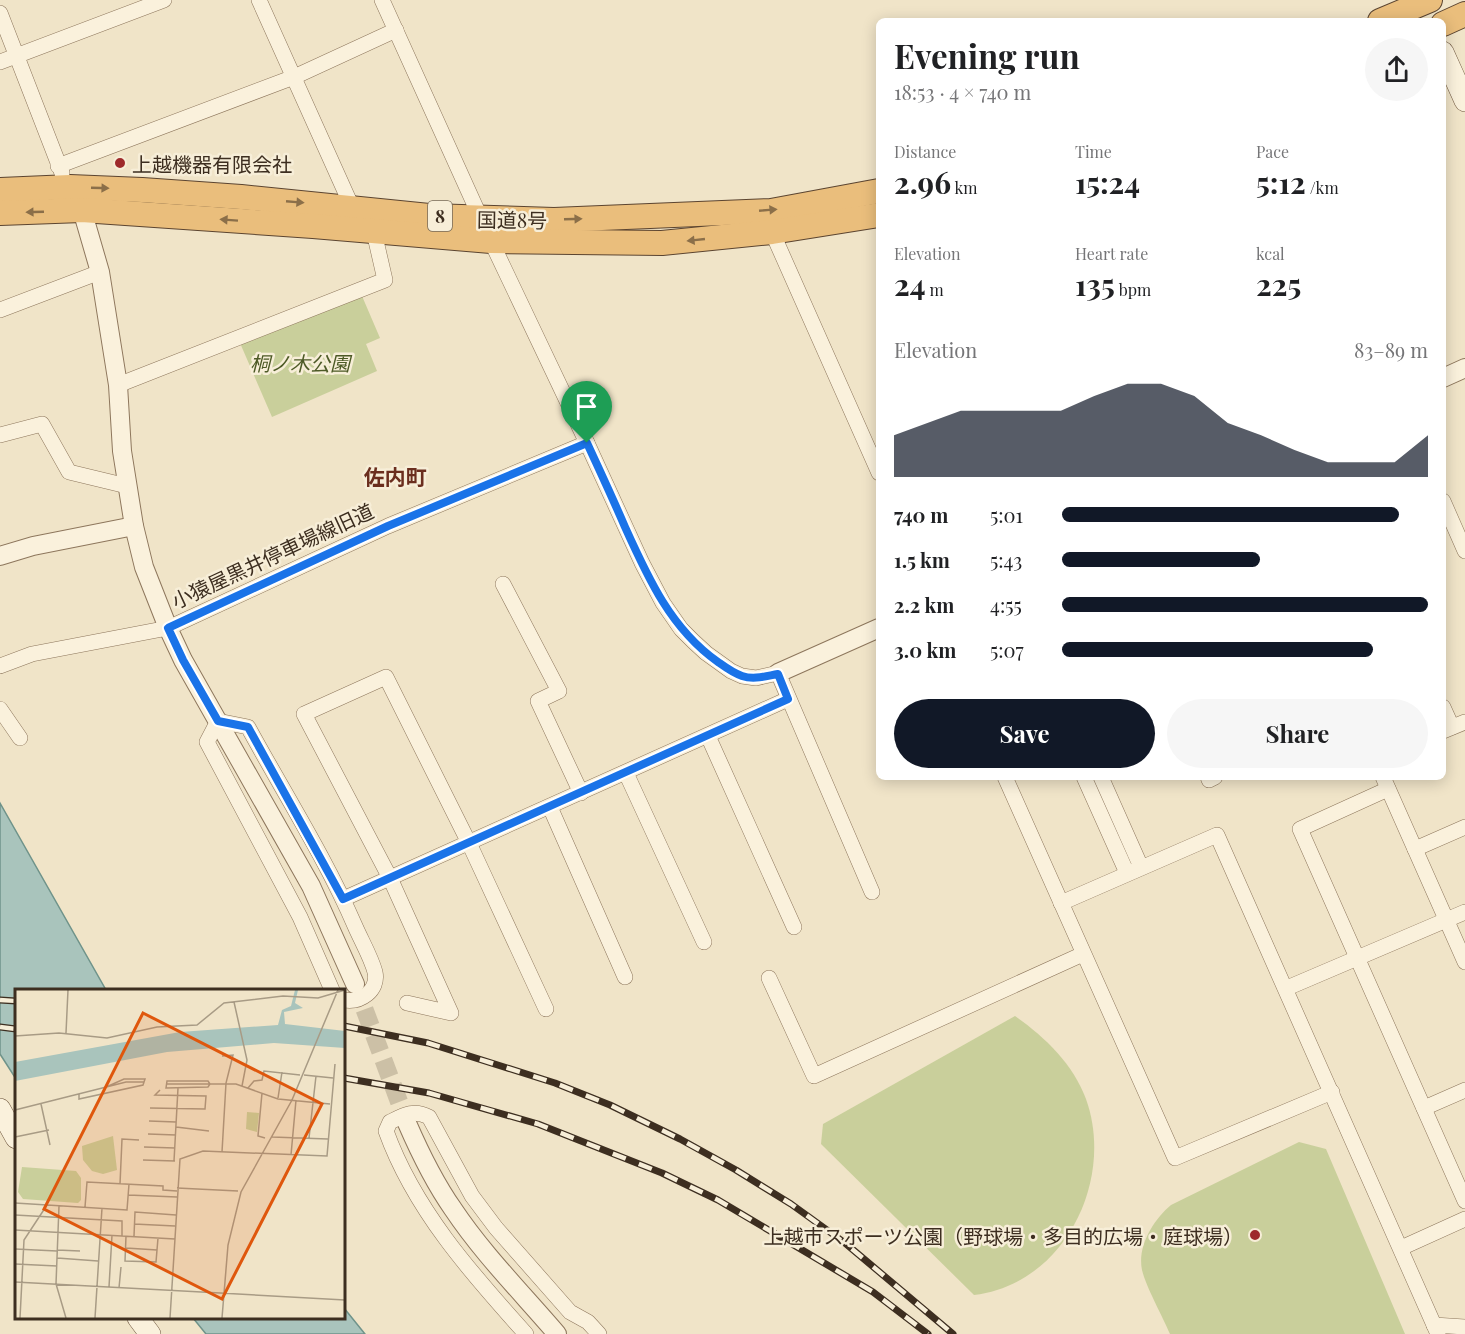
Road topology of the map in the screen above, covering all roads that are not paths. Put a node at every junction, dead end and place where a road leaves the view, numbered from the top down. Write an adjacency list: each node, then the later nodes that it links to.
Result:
1 (164, 0): 10 (street)
2 (259, 0): 13 (street)
3 (382, 0): 9 (street)
4 (1425, 6): 7 (highway)
5 (0, 13): 10 (street)
6 (1465, 14): 8 (highway)
7 (1389, 18)
8 (1446, 23)
9 (396, 30): 13 (street); 23 (street)
10 (16, 56): 12 (street); 15 (street)
11 (1446, 59): 14 (main road)
12 (0, 62)
13 (294, 77): 15 (street); 19 (street)
14 (1465, 101)
15 (58, 166): 16 (street)
16 (70, 187): 17 (highway, 国道8号 / 8); 19 (highway, 国道8号 / 8, one-way to 19); 20 (street)
17 (0, 190)
18 (876, 192): 23 (highway, 国道8号 / 8, one-way to 18)
19 (352, 207): 23 (highway, 国道8号 / 8)
20 (82, 210): 21 (highway, 国道8号 / 8, one-way to 21); 24 (highway, 国道8号 / 8, one-way to 20); 27 (street, 小猿屋黒井停車場線旧道)
21 (0, 213)
22 (876, 216): 25 (highway, 国道8号 / 8)
23 (481, 219): 26 (street)
24 (374, 232): 26 (highway, 国道8号 / 8); 31 (street)
25 (772, 232): 26 (highway, 国道8号 / 8, one-way to 26); 34 (street)
26 (491, 241): 33 (street)
27 (100, 272): 28 (street); 31 (street, 小猿屋黒井停車場線旧道)
28 (0, 310)
29 (1465, 368): 30 (street)
30 (1446, 377)
31 (118, 385): 35 (street, 小猿屋黒井停車場線旧道)
32 (0, 435): 35 (street)
33 (587, 443): 41 (street, 小猿屋黒井停車場線旧道); 44 (street)
34 (876, 466)
35 (127, 486): 37 (street, 小猿屋黒井停車場線旧道)
36 (1446, 508): 38 (street)
37 (134, 526): 39 (street); 41 (street, 小猿屋黒井停車場線旧道)
38 (1465, 551)
39 (0, 556)
40 (503, 584): 57 (street)
41 (168, 628): 43 (street); 48 (street)
42 (876, 629): 44 (street)
43 (0, 666)
44 (778, 674): 45 (street)
45 (788, 699): 50 (street); 64 (street)
46 (0, 709): 51 (street)
47 (1446, 713): 49 (street)
48 (218, 721): 65 (street); 76 (street); 78 (street)
49 (1453, 727)
50 (708, 736): 52 (street); 69 (street)
51 (20, 738)
52 (626, 772): 57 (street); 70 (street)
53 (1006, 780): 66 (street)
54 (1086, 780): 62 (street)
55 (1102, 780): 62 (street)
56 (1386, 783): 61 (street); 72 (street)
57 (581, 793): 58 (street)
58 (550, 807): 60 (street); 74 (street)
59 (1465, 827): 61 (street)
60 (469, 843): 63 (street); 63 (street); 81 (street)
61 (1415, 849): 68 (street)
62 (1134, 870): 66 (street); 77 (street)
63 (390, 878): 65 (street); 80 (street)
64 (872, 891)
65 (343, 899): 79 (street)
66 (1061, 903): 71 (street)
67 (1465, 912): 68 (street)
68 (1446, 920): 72 (street); 73 (street)
69 (794, 927)
70 (704, 942)
71 (1083, 954): 75 (street); 83 (street)
72 (1357, 958): 77 (street); 84 (street)
73 (1465, 962)
74 (625, 977)
75 (770, 978)
76 (355, 984)
77 (1287, 988): 83 (street)
78 (332, 989)
79 (345, 1000)
80 (408, 1003)
81 (546, 1009)
82 (1465, 1090): 84 (street)
83 (1332, 1092): 90 (street)
84 (1424, 1108): 88 (street)
85 (0, 1109): 87 (main road)
86 (407, 1123): 96 (street)
87 (15, 1136)
88 (1465, 1201)
89 (1465, 1219): 90 (street)
90 (1401, 1248): 93 (street)
91 (139, 1319): 94 (main road)
92 (1465, 1327): 93 (street)
93 (1436, 1329)
94 (150, 1334)
95 (526, 1334): 97 (street)
96 (557, 1334)
97 (598, 1334)

